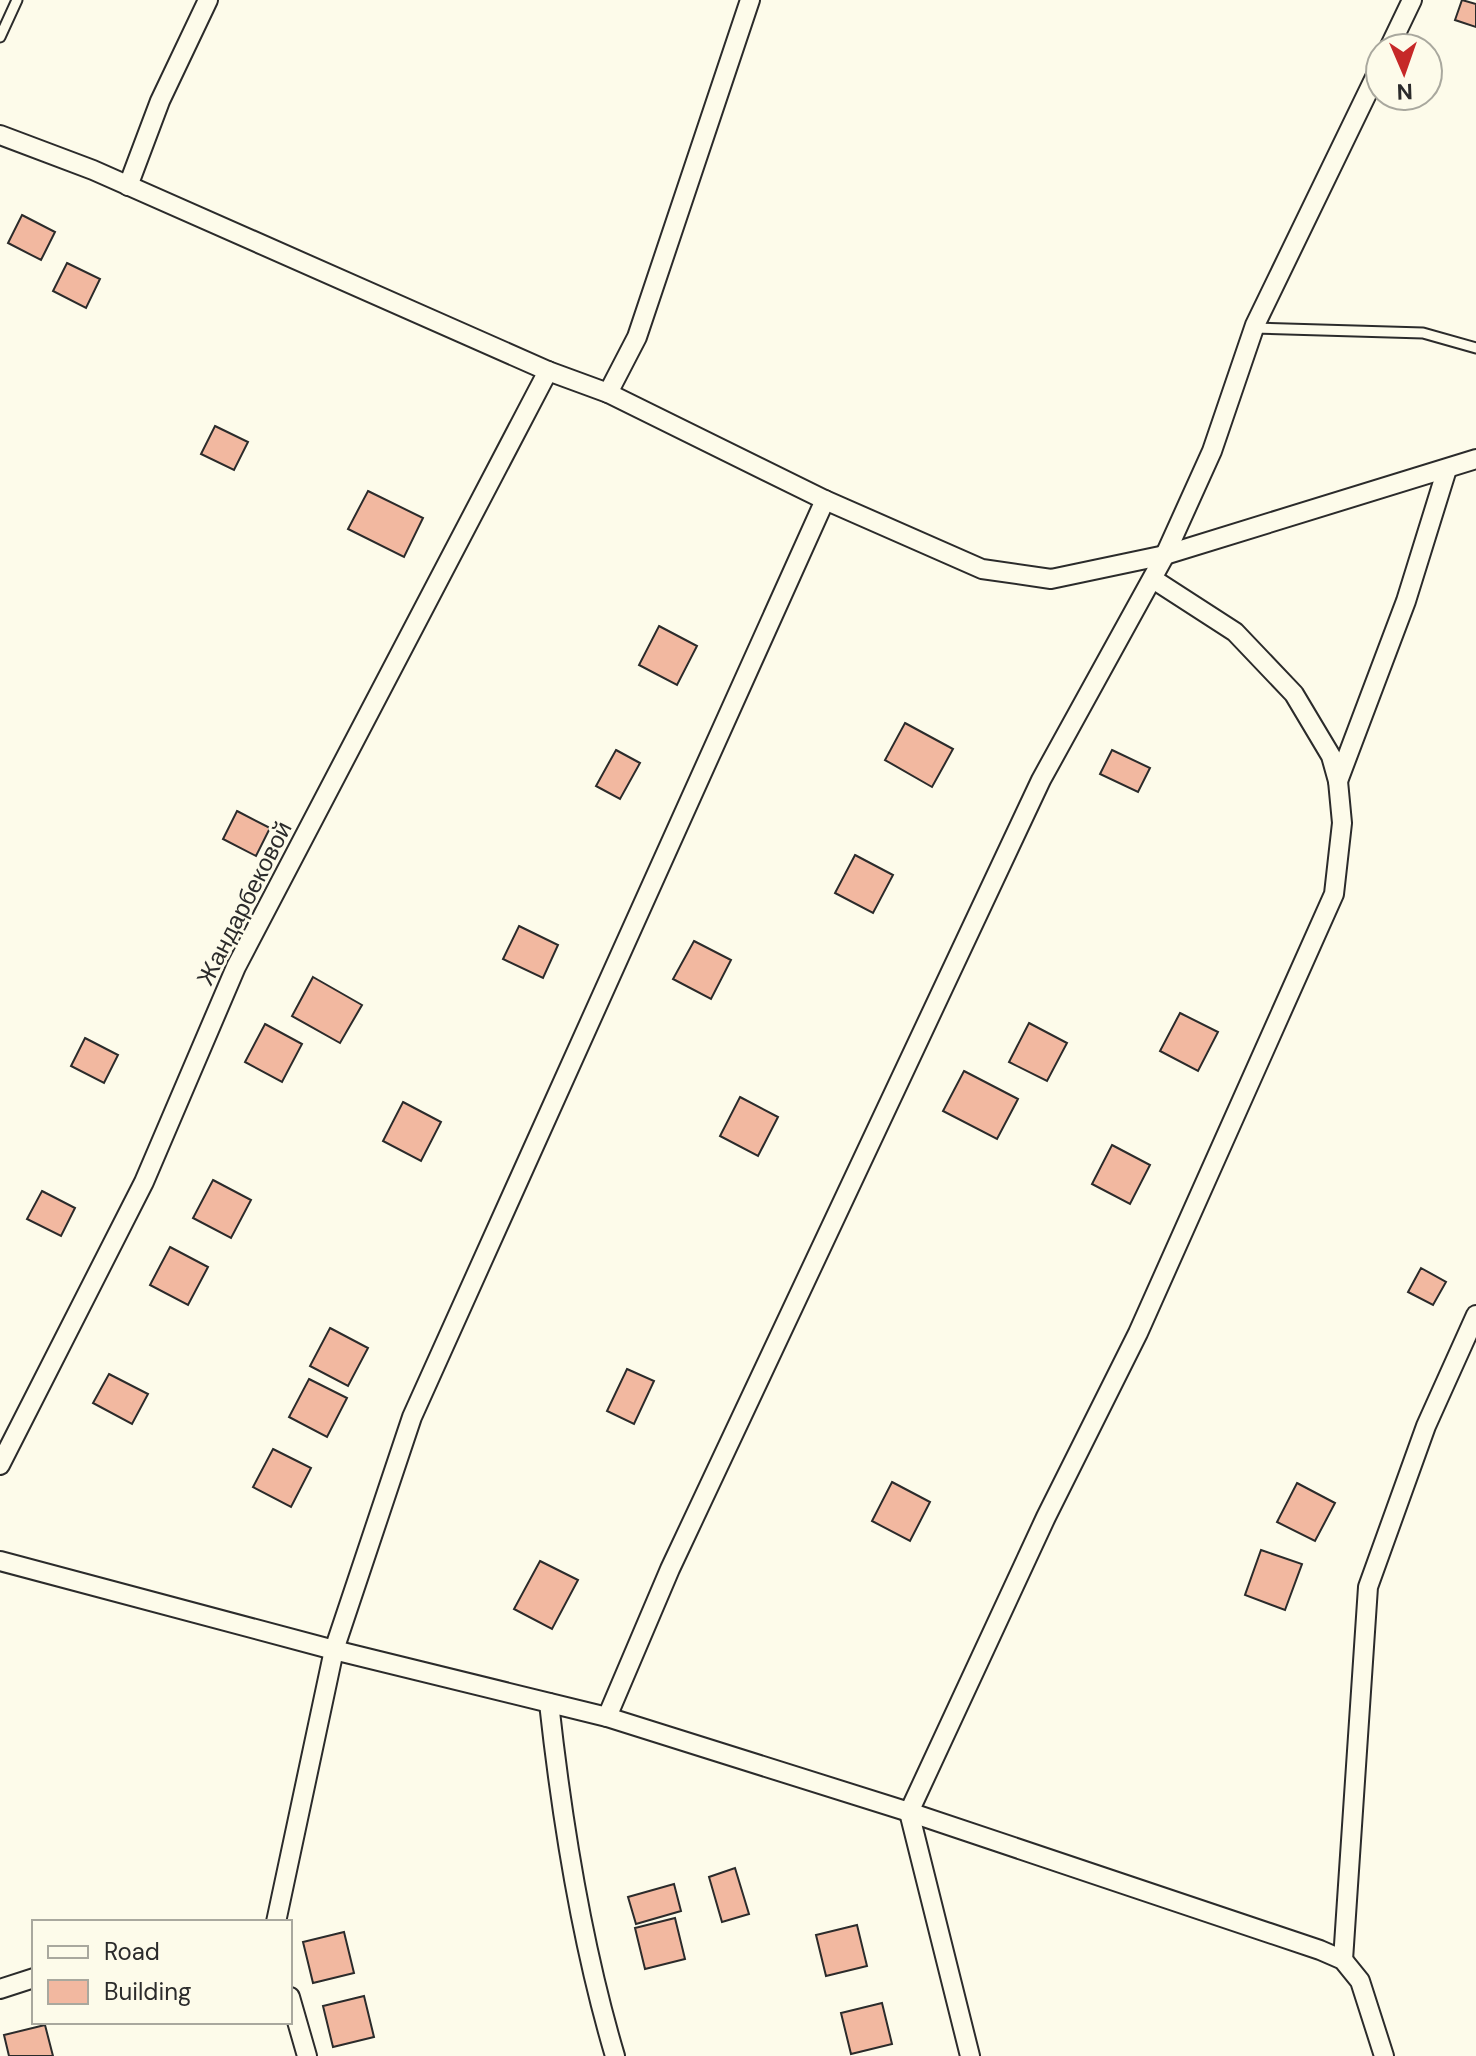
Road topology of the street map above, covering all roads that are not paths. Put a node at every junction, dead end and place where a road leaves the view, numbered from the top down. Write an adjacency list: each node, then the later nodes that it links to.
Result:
1 (17, 0): 6 (lane)
2 (208, 0): 9 (street)
3 (750, 0): 13 (street)
4 (1412, 0): 5 (street)
5 (1397, 32)
6 (0, 37)
7 (1364, 100): 10 (street)
8 (0, 135): 9 (street)
9 (128, 186): 12 (street)
10 (1254, 328): 11 (lane); 17 (street)
11 (1476, 348)
12 (548, 371): 13 (street); 21 (street, Жандарбековой)
13 (608, 393): 16 (street)
14 (1476, 459): 15 (street)
15 (1447, 469): 17 (street); 19 (street)
16 (825, 500): 17 (street); 23 (street)
17 (1165, 555): 18 (street)
18 (1153, 579): 19 (street); 25 (street)
19 (1338, 781): 26 (street)
20 (1476, 1315): 28 (street)
21 (0, 1465)
22 (0, 1561): 23 (street)
23 (334, 1650): 24 (street); 27 (street)
24 (549, 1703): 25 (street); 33 (street)
25 (607, 1717): 26 (street)
26 (909, 1812): 28 (street); 34 (street)
27 (276, 1920)
28 (1343, 1960): 35 (street)
29 (32, 1979): 30 (street)
30 (0, 1989)
31 (292, 2004): 32 (street)
32 (307, 2056)
33 (615, 2056)
34 (970, 2056)
35 (1384, 2056)

